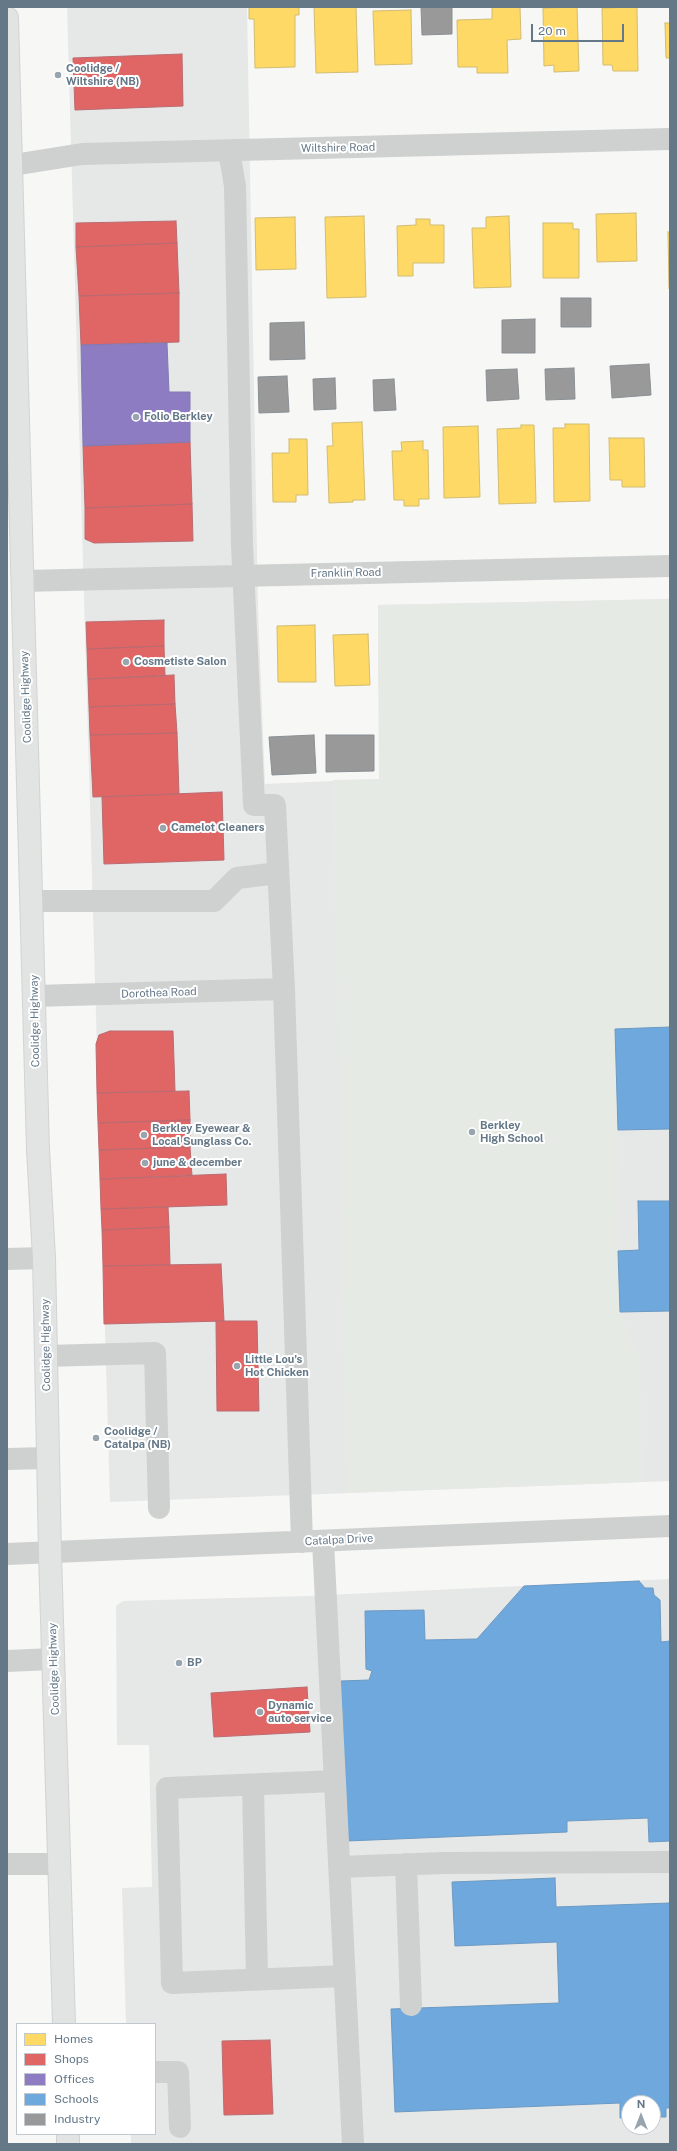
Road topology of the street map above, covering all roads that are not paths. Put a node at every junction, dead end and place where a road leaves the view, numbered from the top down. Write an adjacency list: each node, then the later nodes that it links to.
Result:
1 (7, 18): 4 (main road, Coolidge Highway)
2 (670, 139): 3 (street, Wiltshire Road)
3 (229, 151): 4 (street, Wiltshire Road); 6 (street)
4 (9, 166): 7 (main road, Coolidge Highway)
5 (670, 566): 6 (street, Franklin Road)
6 (244, 575): 7 (street, Franklin Road); 8 (street)
7 (23, 581): 9 (main road, Coolidge Highway)
8 (278, 873): 9 (street); 10 (street)
9 (32, 901): 11 (main road, Coolidge Highway)
10 (284, 989): 11 (street, Dorothea Road); 20 (street)
11 (34, 996): 13 (main road, Coolidge Highway)
12 (7, 1258): 13 (street)
13 (44, 1258): 14 (main road, Coolidge Highway)
14 (46, 1356): 15 (main road, Coolidge Highway); 17 (street)
15 (48, 1458): 16 (street); 21 (main road, Coolidge Highway)
16 (7, 1459)
17 (159, 1508)
18 (670, 1526): 19 (street, Catalpa Drive)
19 (323, 1541): 20 (street, Catalpa Drive); 25 (street)
20 (302, 1542): 21 (street, Catalpa Drive)
21 (50, 1553): 22 (street, Catalpa Drive); 23 (main road, Coolidge Highway)
22 (7, 1554)
23 (53, 1659): 24 (street); 29 (main road, Coolidge Highway)
24 (7, 1661)
25 (335, 1781): 26 (street); 31 (street)
26 (253, 1784): 33 (street); 33 (street)
27 (670, 1862): 30 (street)
28 (7, 1864): 29 (street)
29 (60, 1864): 35 (main road, Coolidge Highway)
30 (406, 1864): 31 (street); 34 (street)
31 (340, 1867): 32 (street)
32 (344, 1976): 33 (street); 38 (street)
33 (257, 1979)
34 (411, 2005)
35 (64, 2023)
36 (156, 2072): 37 (street)
37 (180, 2127)
38 (352, 2144)

